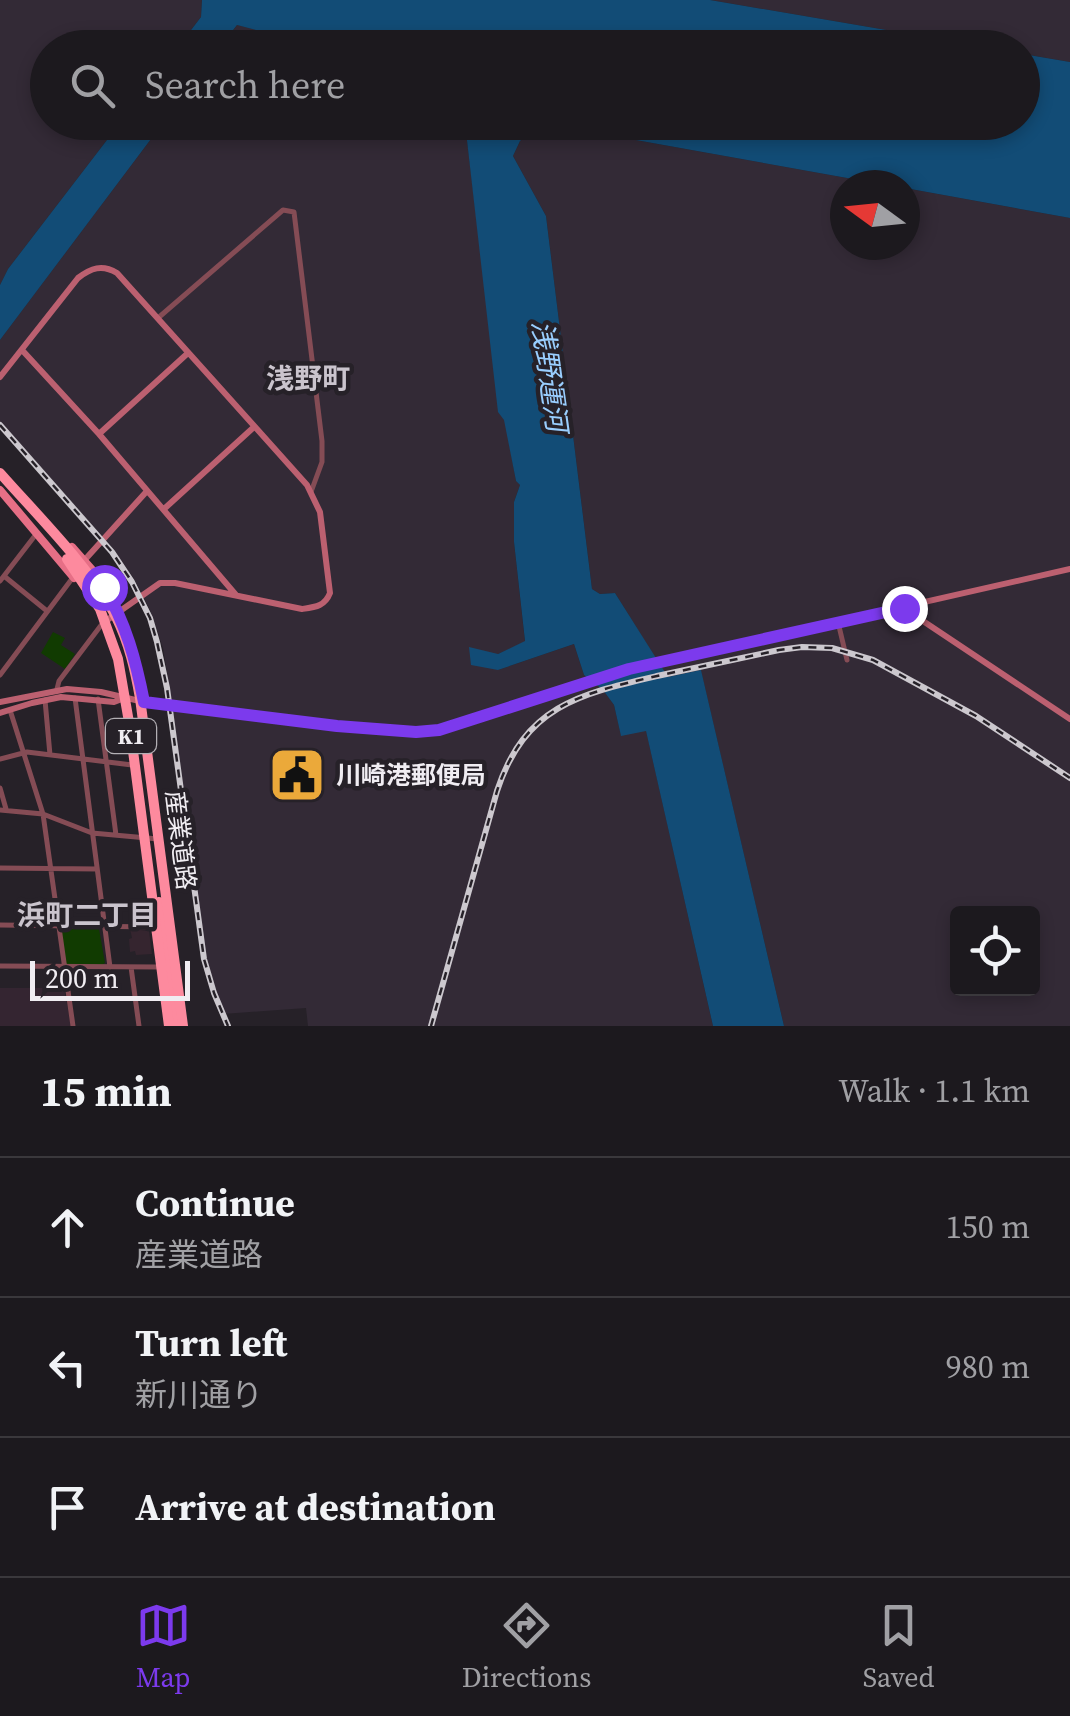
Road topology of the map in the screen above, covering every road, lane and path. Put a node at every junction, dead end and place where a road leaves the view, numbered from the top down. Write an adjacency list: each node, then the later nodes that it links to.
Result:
1 (158, 318): 2 (street); 3 (street); 10 (street)
2 (22, 350): 4 (street); 6 (street)
3 (188, 353): 5 (street); 6 (street)
4 (0, 377)
5 (254, 427): 10 (street); 11 (street)
6 (99, 434): 9 (street)
7 (0, 469): 13 (main road, 産業道路); 36 (highway, K1, bridge)
8 (0, 487): 12 (main road, 産業道路); 35 (highway, K1, bridge)
9 (147, 491): 11 (street); 13 (street)
10 (311, 492): 17 (street)
11 (164, 509): 17 (street)
12 (38, 533): 15 (main road, 産業道路); 16 (street)
13 (84, 560): 15 (street); 20 (main road, 産業道路)
14 (1070, 569): 18 (street)
15 (74, 576): 19 (street); 22 (main road, 産業道路)
16 (2, 578): 19 (street)
17 (237, 596): 20 (street)
18 (904, 608): 21 (street); 34 (street)
19 (47, 610): 24 (street)
20 (118, 611): 22 (street); 31 (main road, 産業道路)
21 (838, 622): 23 (street); 31 (street)
22 (102, 624): 25 (street); 28 (main road, 産業道路)
23 (846, 660)
24 (1, 672)
25 (56, 689): 28 (street); 30 (street)
26 (75, 698): 27 (street); 29 (street); 40 (street)
27 (98, 699): 28 (street); 41 (street)
28 (124, 699): 31 (street); 42 (main road, 産業道路)
29 (45, 700): 32 (street); 38 (street)
30 (0, 702)
31 (144, 702): 49 (main road, 産業道路)
32 (10, 710): 33 (street); 37 (street)
33 (0, 713)
34 (1070, 719)
35 (130, 728): 53 (highway, bridge); 66 (highway, K1, bridge)
36 (144, 731): 53 (highway, bridge); 66 (highway, K1, bridge)
37 (24, 752): 38 (street); 39 (street); 45 (street)
38 (50, 755): 40 (street)
39 (0, 759)
40 (83, 759): 41 (street); 46 (street)
41 (106, 761): 42 (street); 47 (street)
42 (132, 765): 48 (main road, 産業道路)
43 (0, 788): 44 (street)
44 (3, 810): 45 (street)
45 (43, 814): 46 (street); 51 (street)
46 (92, 832): 47 (street); 52 (street)
47 (116, 835): 48 (street)
48 (142, 838): 49 (street); 57 (main road, 産業道路)
49 (161, 840): 58 (main road, 産業道路)
50 (0, 868): 51 (street)
51 (50, 868): 52 (street); 55 (street)
52 (97, 869): 56 (street)
53 (160, 902): 58 (highway); 66 (highway)
54 (0, 926): 55 (street)
55 (58, 926): 56 (street); 60 (street)
56 (104, 926): 57 (street); 61 (street)
57 (154, 927): 63 (main road, 産業道路)
58 (176, 959): 66 (main road, 産業道路)
59 (0, 966): 60 (street)
60 (63, 967): 61 (street); 64 (street)
61 (110, 967): 62 (street)
62 (132, 967): 63 (street); 65 (street)
63 (159, 968): 66 (main road, 産業道路)
64 (73, 1026)
65 (139, 1026)
66 (176, 1026)

